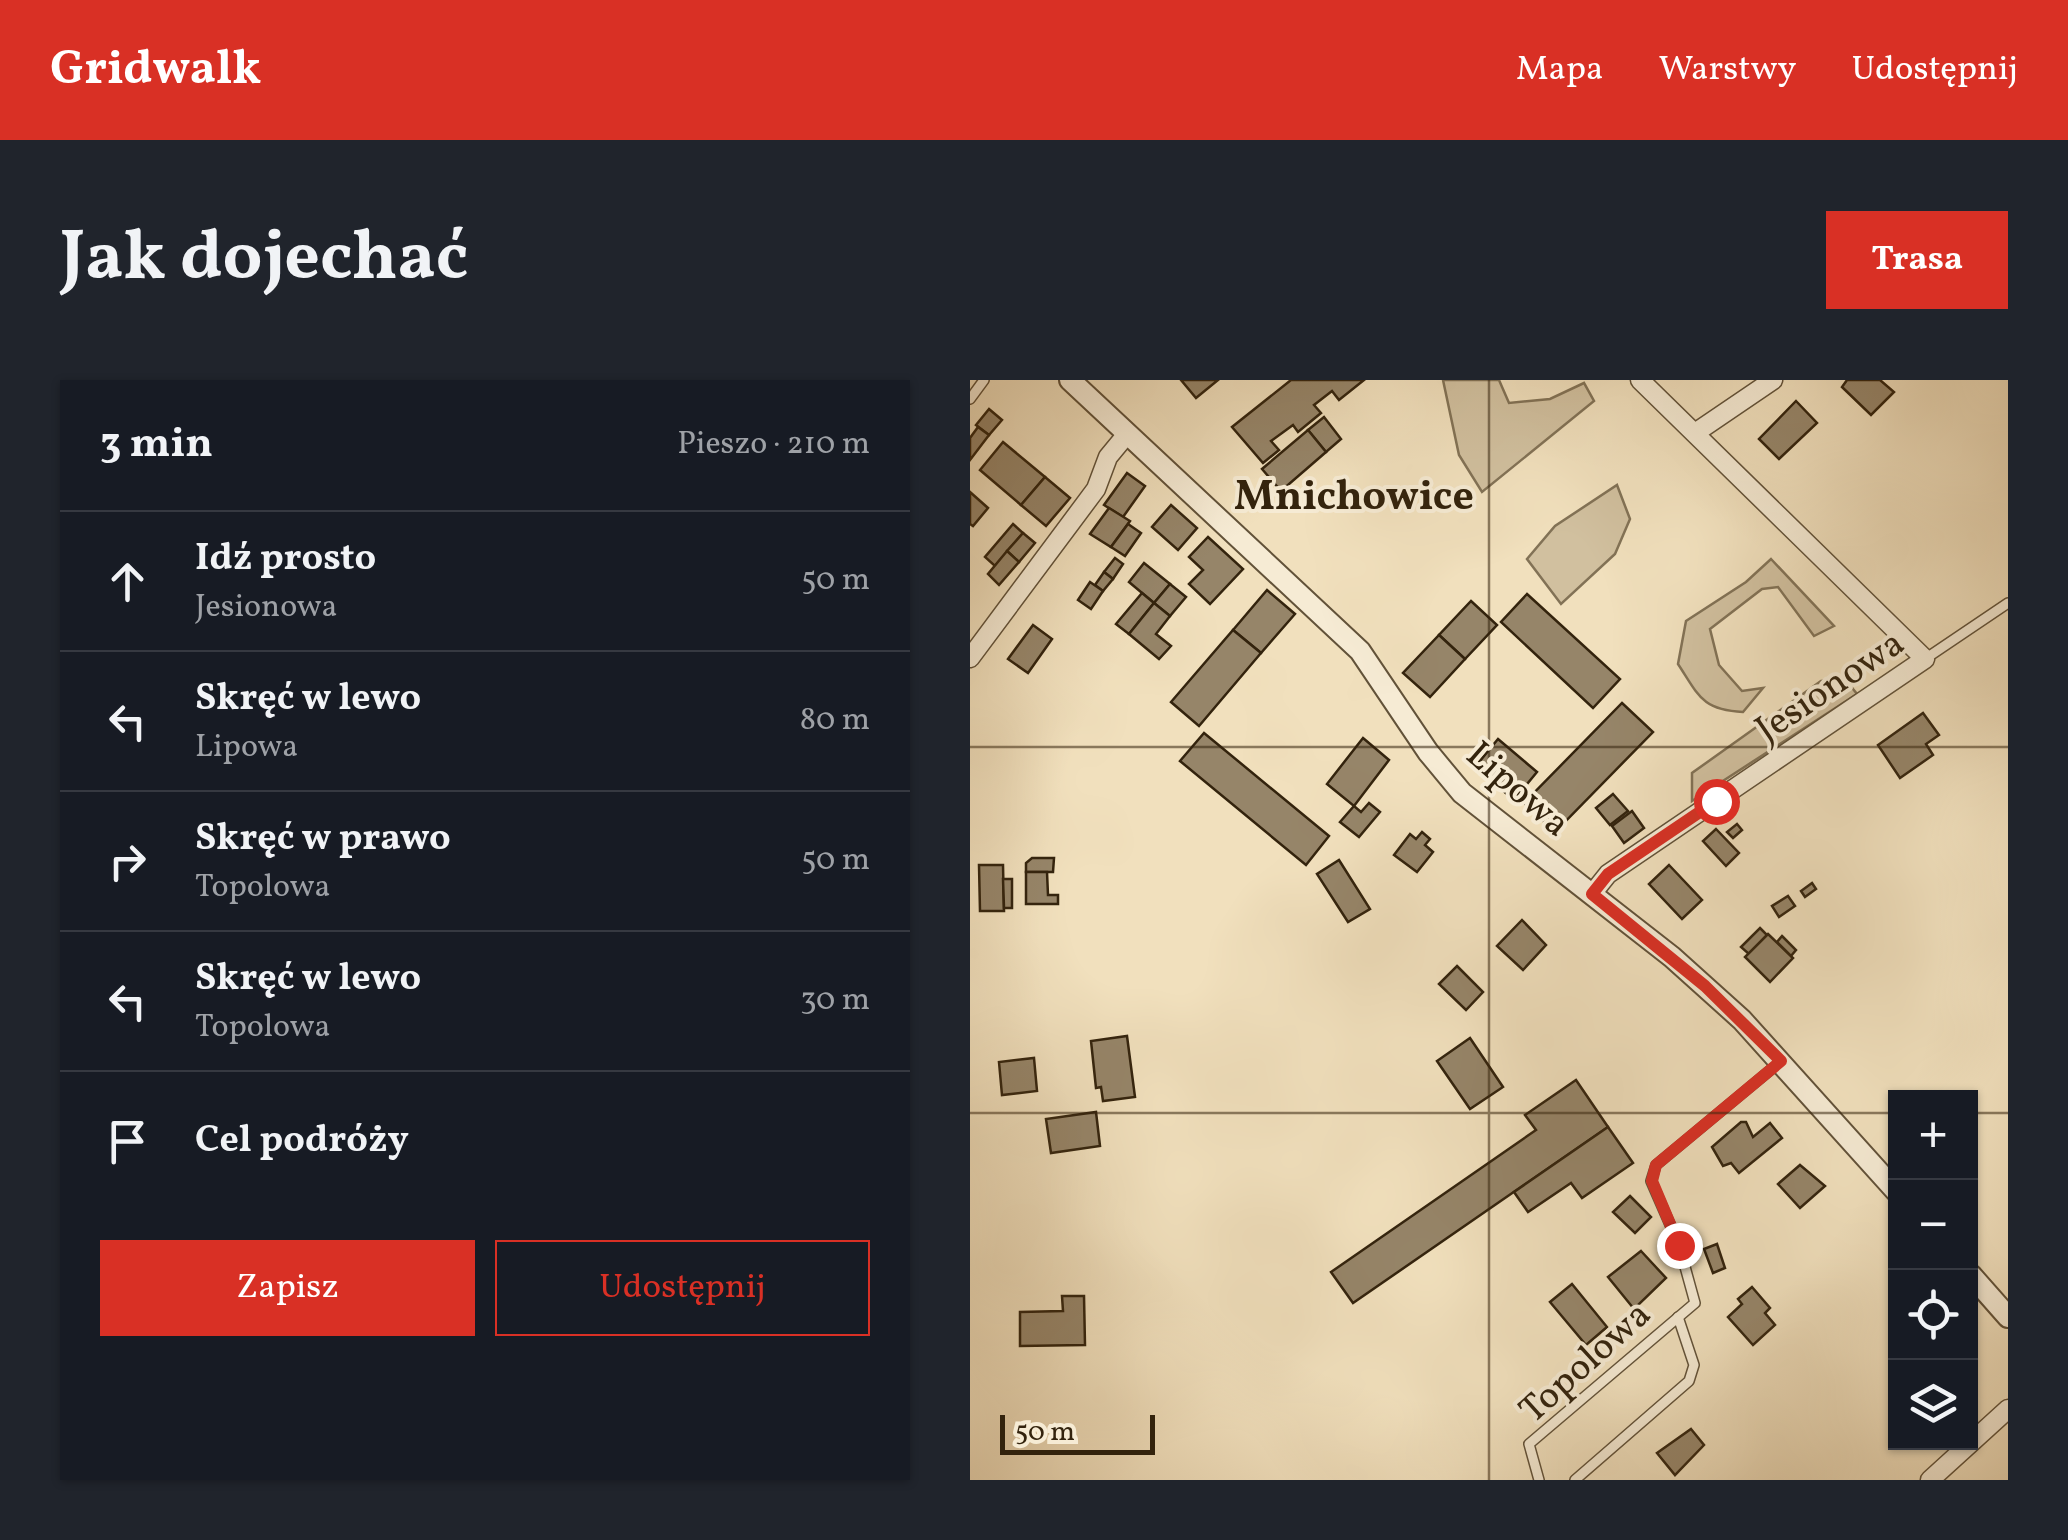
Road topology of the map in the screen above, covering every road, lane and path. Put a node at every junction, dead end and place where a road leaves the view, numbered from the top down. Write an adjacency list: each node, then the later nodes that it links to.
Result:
1 (984, 380): 5 (lane)
2 (1070, 380): 7 (street, Lipowa)
3 (1640, 380): 6 (street)
4 (1773, 380): 6 (street)
5 (970, 400)
6 (1694, 432): 10 (street)
7 (1127, 434): 9 (street); 11 (street, Lipowa)
8 (2008, 602): 10 (lane, Jesionowa)
9 (970, 658)
10 (1925, 659): 11 (street, Jesionowa)
11 (1592, 894): 12 (street, Lipowa)
12 (1781, 1061): 13 (street, Lipowa); 15 (lane, Topolowa)
13 (1888, 1182)
14 (1978, 1284): 16 (street)
15 (1678, 1317): 18 (lane, Topolowa); 19 (lane)
16 (2008, 1318)
17 (2008, 1409): 20 (street)
18 (1539, 1480)
19 (1575, 1480)
20 (1930, 1480)

